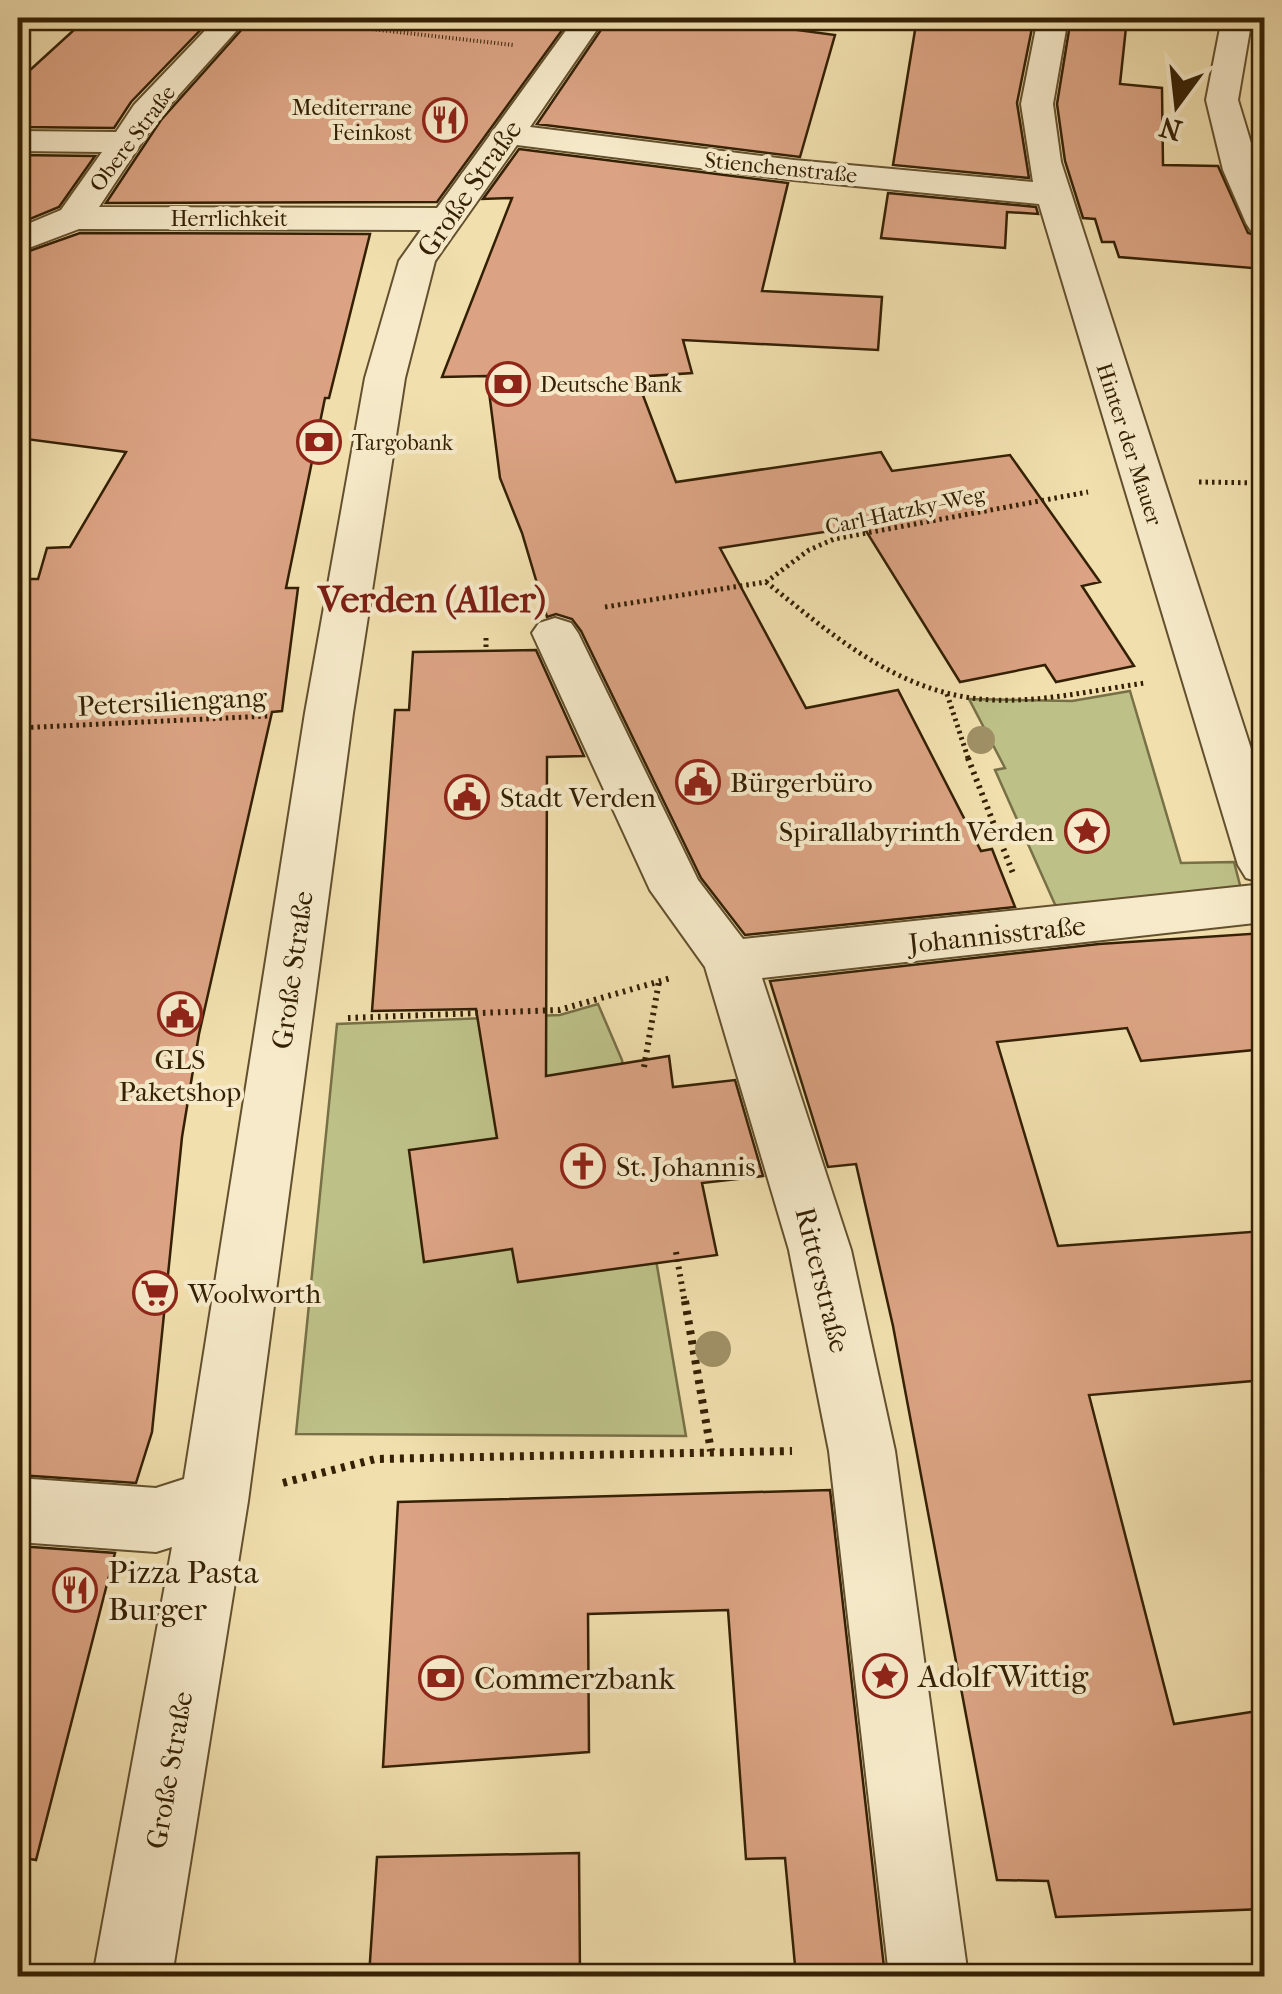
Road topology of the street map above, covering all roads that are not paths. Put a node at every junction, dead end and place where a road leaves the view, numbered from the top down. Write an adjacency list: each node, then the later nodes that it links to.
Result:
1 (228, 18): 7 (street, Obere Straße)
2 (590, 18): 5 (street, Große Straße)
3 (1053, 18): 9 (street, Hinter der Mauer)
4 (1237, 18): 12 (street)
5 (508, 134): 9 (street, Stienchenstraße); 11 (street, Große Straße)
6 (18, 141): 7 (street)
7 (125, 142): 10 (street, Obere Straße)
8 (871, 145): 9 (street)
9 (1049, 178): 15 (street, Hinter der Mauer)
10 (74, 218): 11 (street, Herrlichkeit); 13 (street, Herrlichkeit)
11 (444, 219): 18 (street, Große Straße)
12 (1264, 223)
13 (18, 241)
14 (578, 621): 17 (street, Ritterstraße)
15 (1264, 865)
16 (1264, 903): 17 (street, Johannisstraße)
17 (730, 961): 21 (street, Ritterstraße)
18 (214, 1501): 19 (street); 20 (street, Große Straße)
19 (18, 1510)
20 (132, 1976)
21 (929, 1976)

